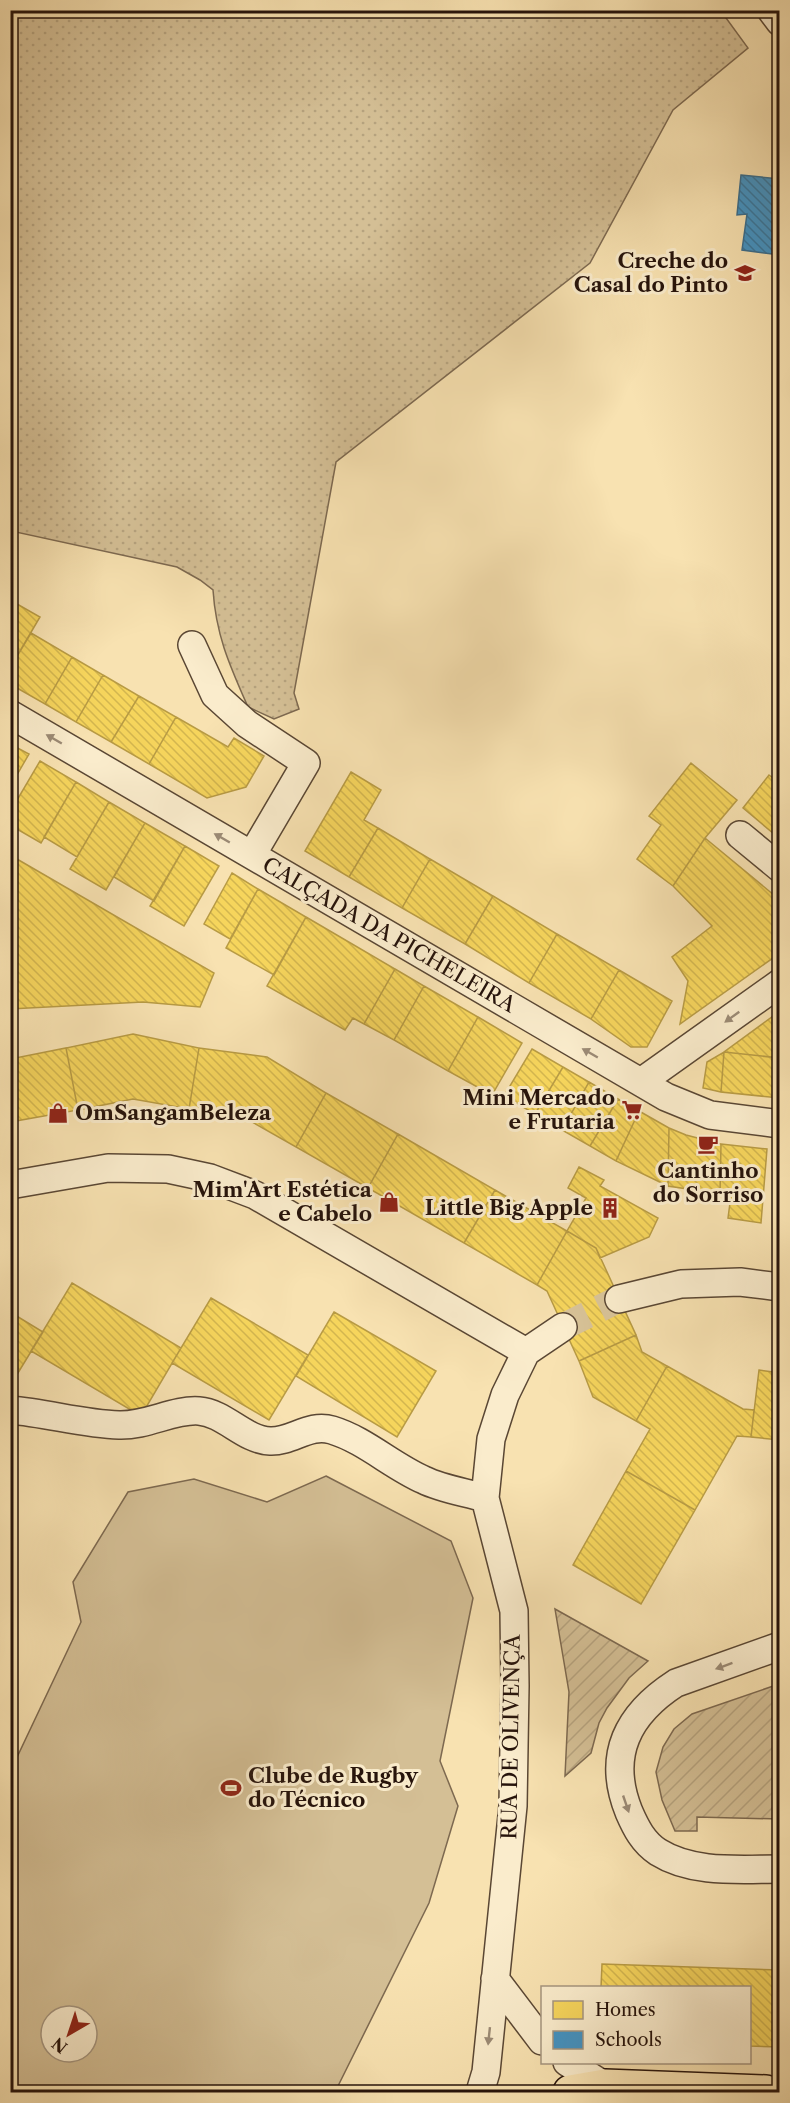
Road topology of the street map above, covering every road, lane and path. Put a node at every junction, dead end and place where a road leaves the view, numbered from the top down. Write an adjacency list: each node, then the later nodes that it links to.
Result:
1 (771, 10): 2 (street)
2 (780, 22)
3 (192, 645): 6 (street)
4 (10, 714): 6 (street, CALÇADA DA PICHELEIRA, one-way to 4)
5 (740, 835): 7 (street)
6 (252, 855): 9 (street, CALÇADA DA PICHELEIRA, one-way to 6)
7 (780, 868)
8 (780, 983): 9 (street, one-way to 9)
9 (641, 1082): 10 (street, CALÇADA DA PICHELEIRA)
10 (780, 1124)
11 (10, 1185): 15 (street)
12 (780, 1287): 13 (street)
13 (619, 1299)
14 (563, 1327): 15 (street)
15 (526, 1352): 17 (street, RUA DE OLIVENÇA)
16 (10, 1410): 17 (street)
17 (485, 1497): 20 (street, RUA DE OLIVENÇA)
18 (780, 1646): 19 (street, one-way to 19)
19 (780, 1869)
20 (495, 1979): 21 (street); 24 (street, RUA DE OLIVENÇA, one-way to 24)
21 (541, 2038)
22 (570, 2064): 23 (street)
23 (605, 2086): 25 (main road); 26 (main road)
24 (480, 2092)
25 (570, 2092)
26 (766, 2092)

